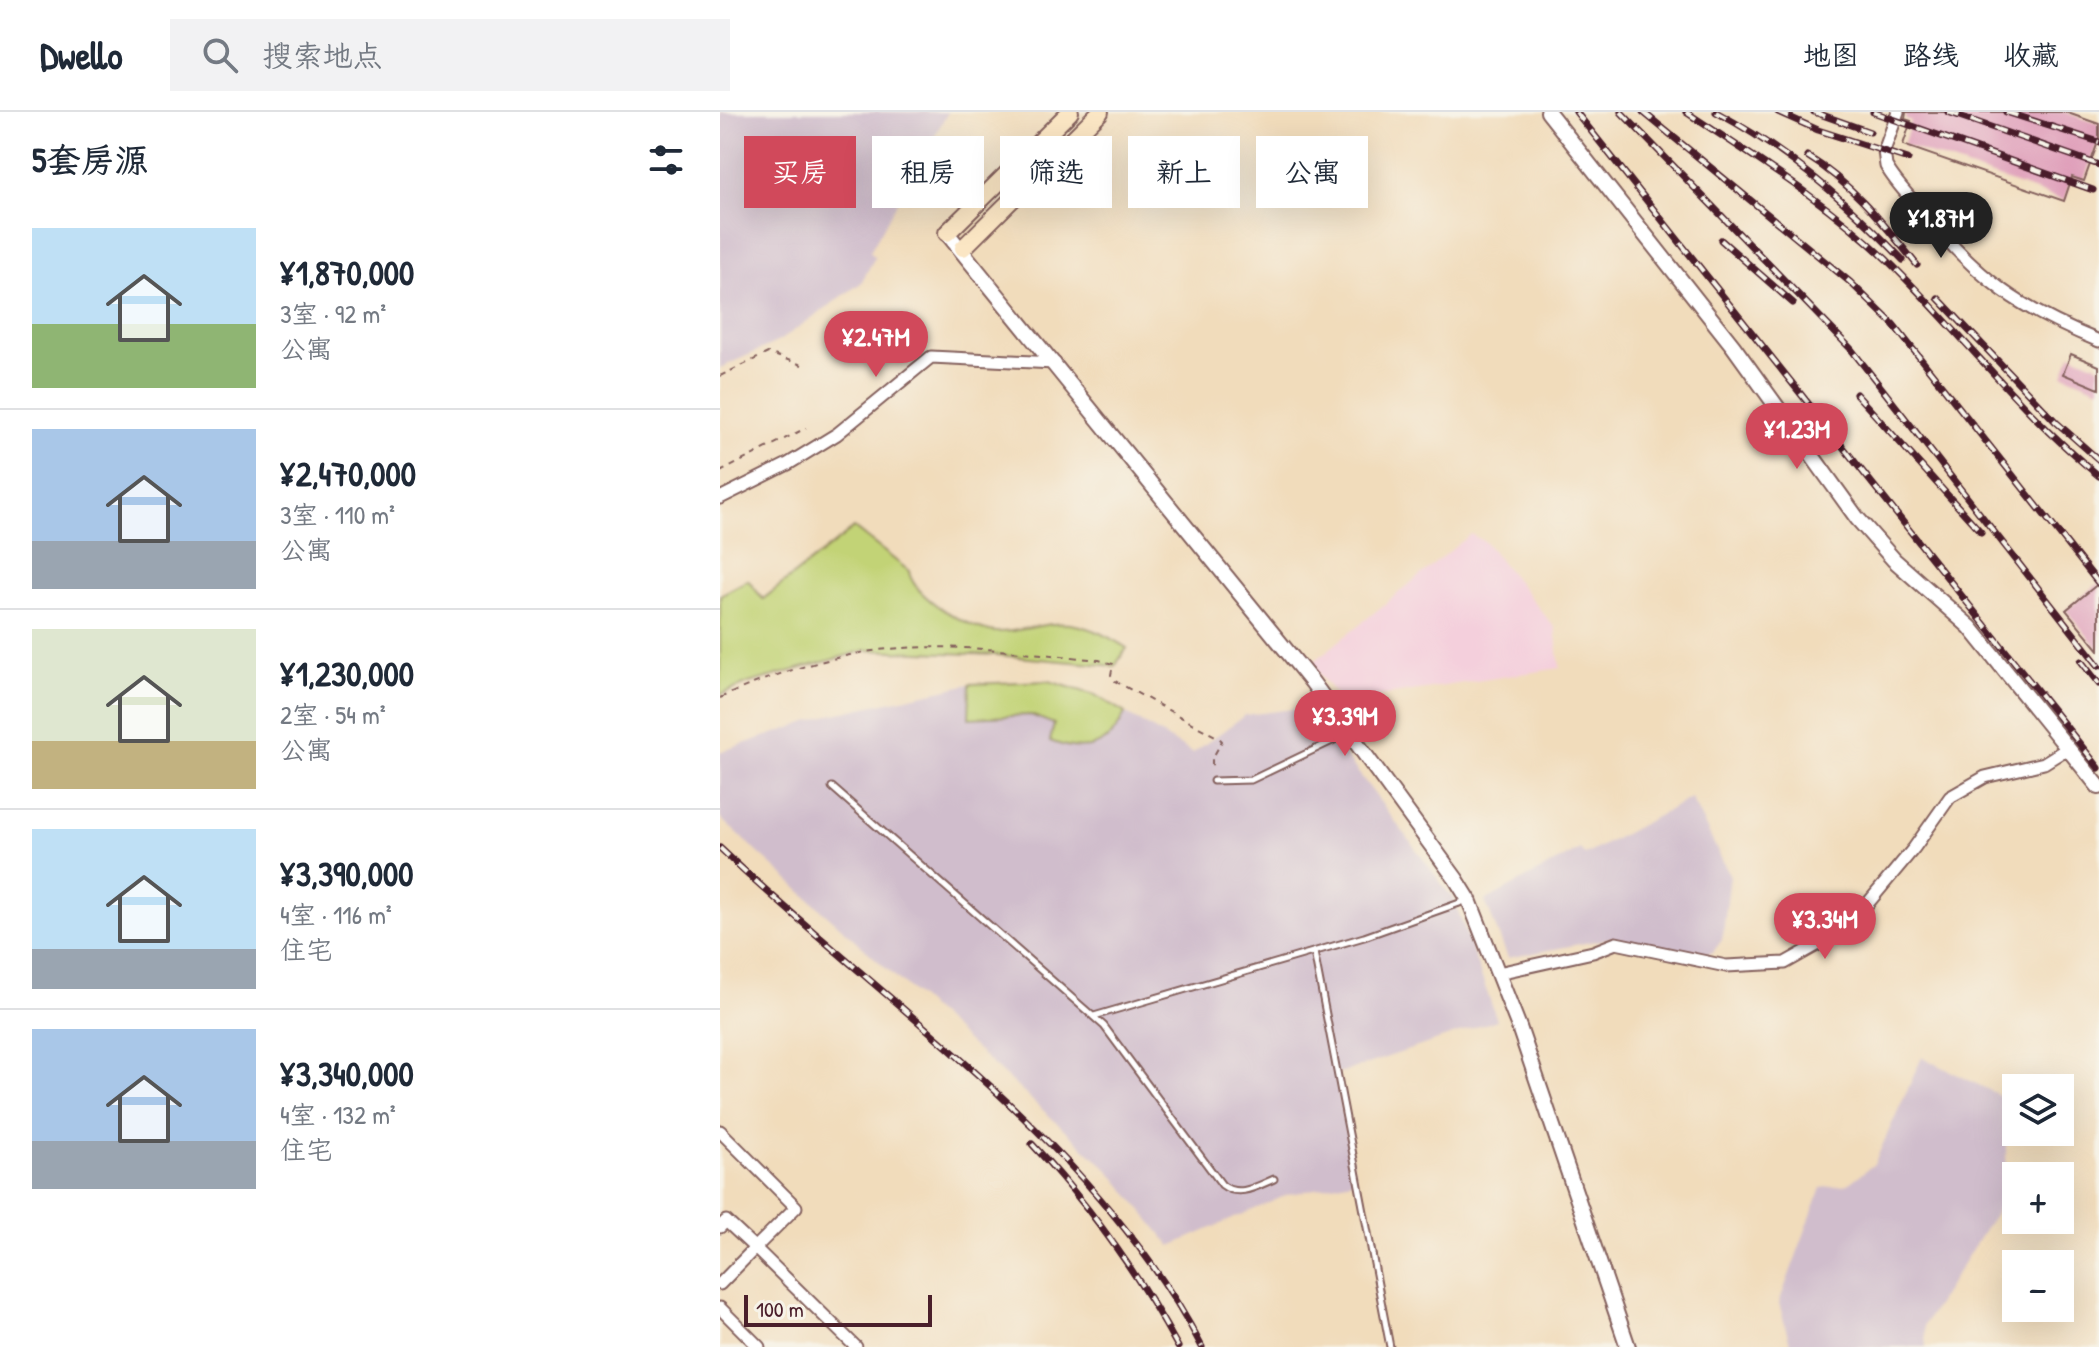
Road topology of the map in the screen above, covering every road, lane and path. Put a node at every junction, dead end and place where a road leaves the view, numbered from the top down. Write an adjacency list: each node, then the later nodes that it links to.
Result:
1 (1070, 112): 5 (main road)
2 (1100, 112): 6 (main road)
3 (1548, 112): 16 (street)
4 (1898, 112): 7 (street)
5 (947, 233): 6 (street)
6 (963, 248): 8 (street)
7 (2099, 341)
8 (1055, 363): 13 (street); 15 (street)
9 (802, 365): 10 (path)
10 (720, 376)
11 (806, 428): 12 (path)
12 (720, 472)
13 (720, 498)
14 (720, 698): 17 (path)
15 (1349, 732): 17 (lane); 20 (street)
16 (2068, 748): 19 (street); 22 (street)
17 (1213, 781)
18 (832, 787): 23 (lane)
19 (2099, 787)
20 (1469, 900): 21 (lane); 22 (street)
21 (1314, 952): 23 (lane); 32 (lane)
22 (1498, 973): 33 (street)
23 (1094, 1016): 25 (lane)
24 (720, 1131): 27 (street)
25 (1274, 1179)
26 (720, 1227): 27 (street)
27 (755, 1248): 28 (street); 31 (street)
28 (720, 1284)
29 (720, 1308): 30 (street)
30 (759, 1347)
31 (856, 1347)
32 (1390, 1347)
33 (1628, 1347)

